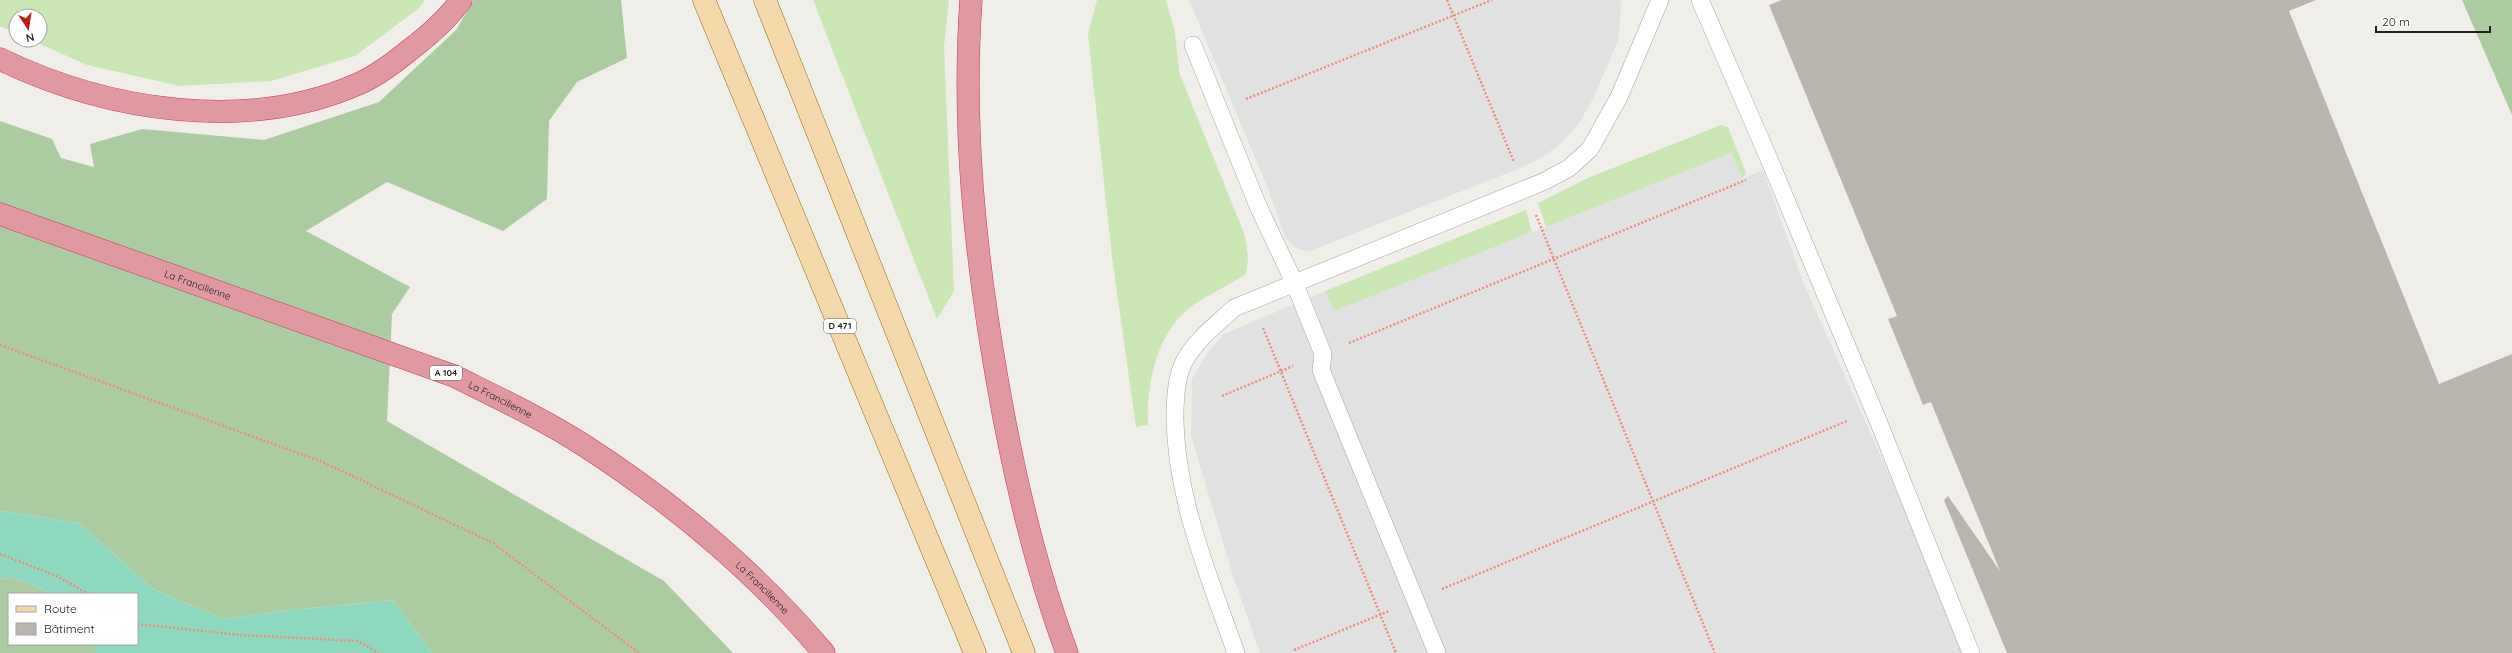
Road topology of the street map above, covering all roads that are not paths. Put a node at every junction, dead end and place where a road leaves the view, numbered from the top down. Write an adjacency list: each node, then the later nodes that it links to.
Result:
1 (461, 0): 8 (highway)
2 (704, 0): 12 (main road, D 471)
3 (765, 0): 13 (main road)
4 (972, 0): 14 (highway)
5 (1660, 0): 10 (lane)
6 (1700, 0): 17 (lane)
7 (1193, 45): 10 (lane)
8 (0, 59)
9 (0, 214): 11 (highway, La Francilienne / A 104)
10 (1294, 282): 15 (lane); 16 (lane)
11 (824, 653)
12 (976, 653)
13 (1024, 653)
14 (1067, 653)
15 (1236, 653)
16 (1437, 653)
17 (1971, 653)

